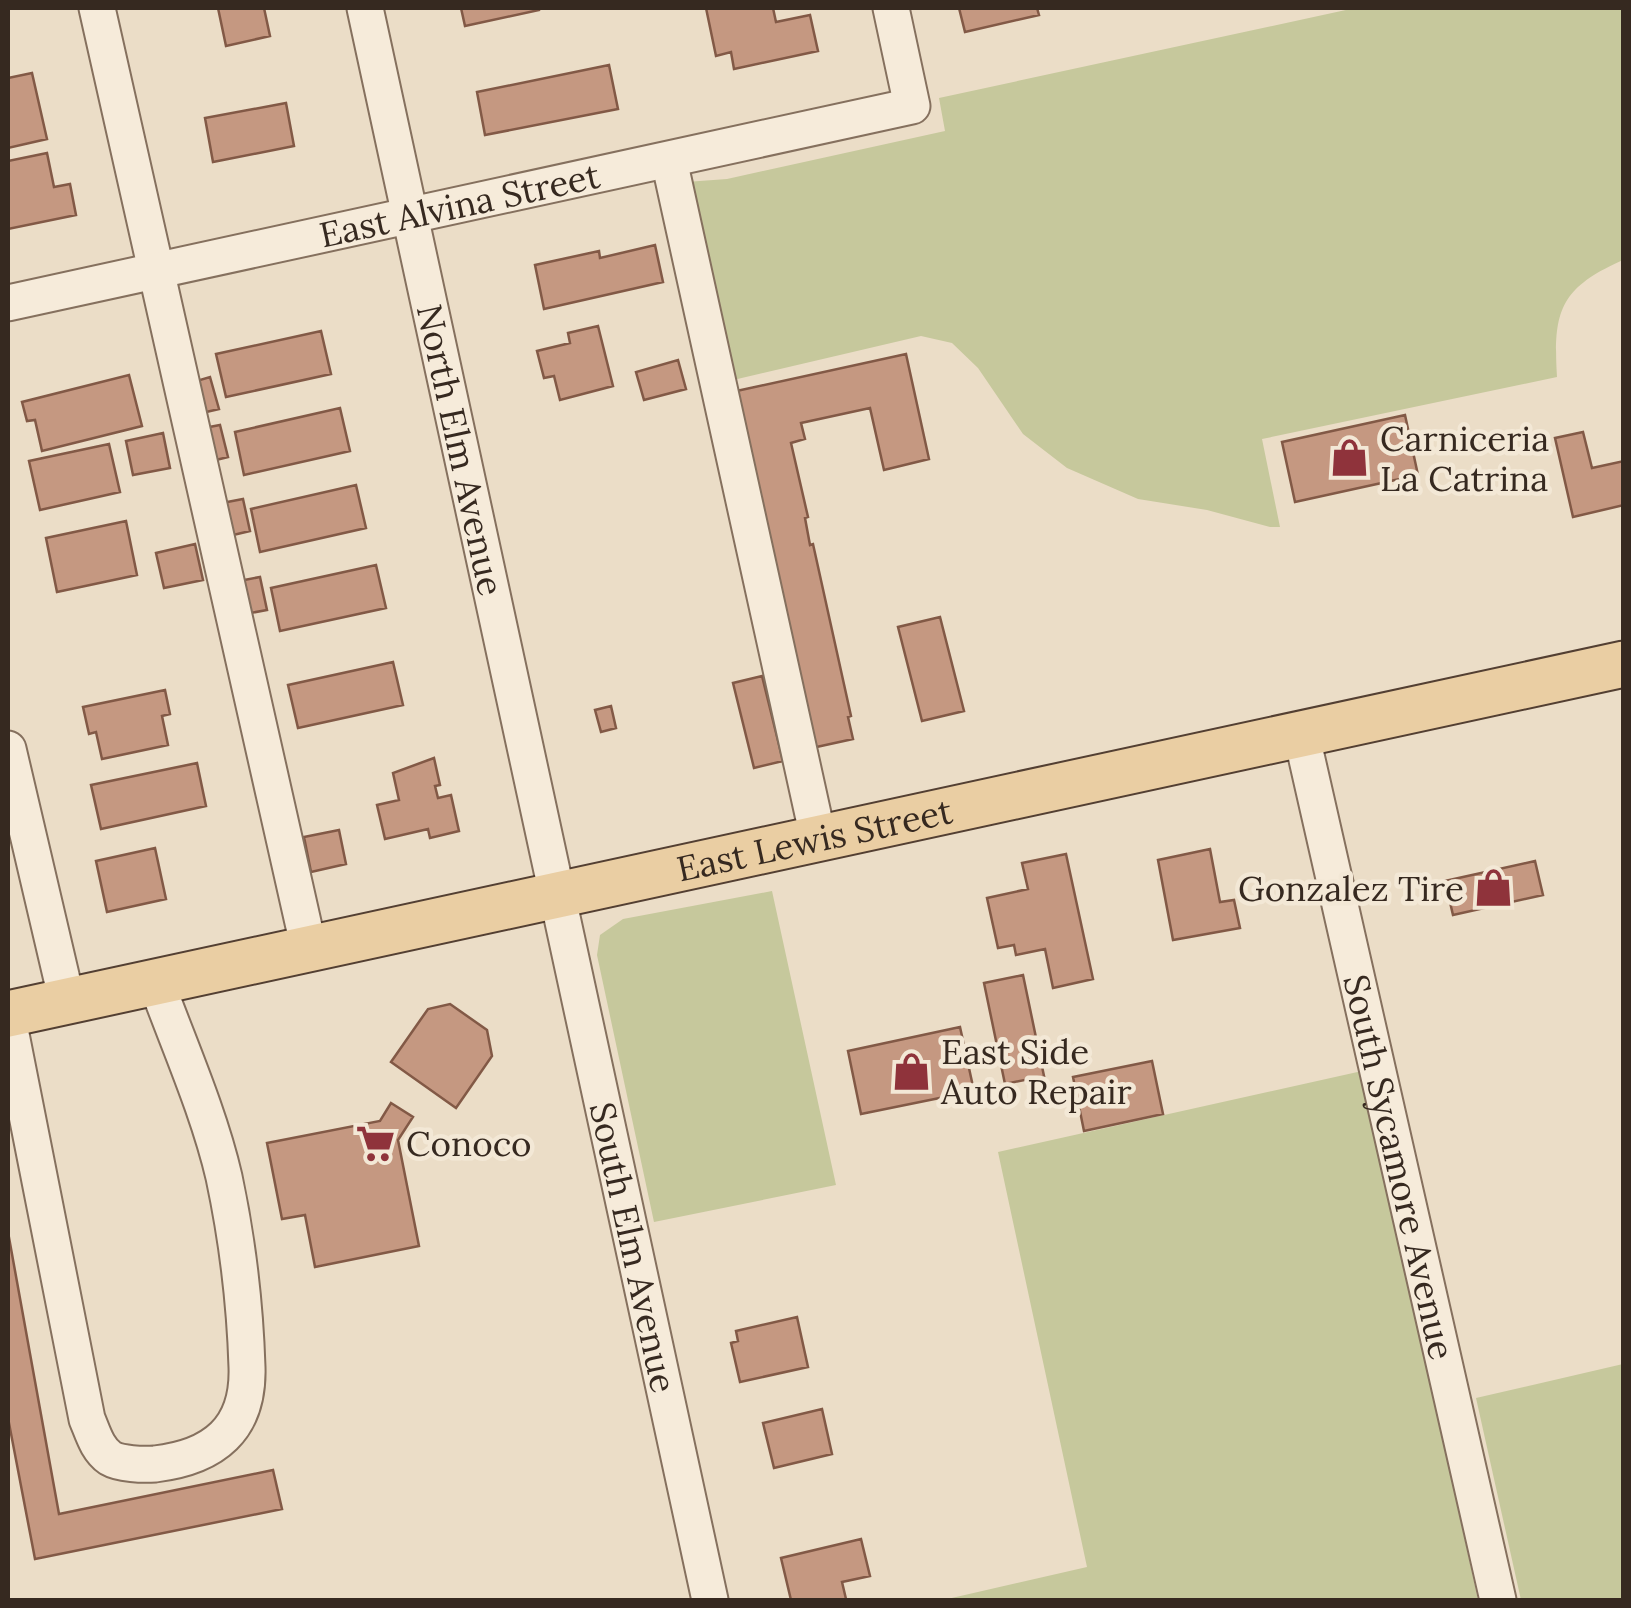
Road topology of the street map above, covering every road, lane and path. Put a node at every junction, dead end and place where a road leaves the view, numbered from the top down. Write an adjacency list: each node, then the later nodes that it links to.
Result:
1 (97, 8): 6 (street)
2 (365, 8): 5 (street, North Elm Avenue)
3 (891, 8): 4 (street, East Alvina Street)
4 (669, 160): 5 (street, East Alvina Street); 11 (street)
5 (410, 216): 6 (street, East Alvina Street); 12 (street, North Elm Avenue)
6 (158, 270): 7 (street, East Alvina Street); 13 (street)
7 (8, 303)
8 (1624, 664): 9 (main road, East Lewis Street)
9 (1301, 732): 11 (main road, East Lewis Street); 18 (street, South Sycamore Avenue)
10 (8, 749): 15 (street)
11 (818, 838): 12 (main road, East Lewis Street)
12 (556, 895): 13 (main road, East Lewis Street); 17 (street, South Elm Avenue)
13 (308, 949): 14 (main road, East Lewis Street)
14 (156, 982): 15 (main road, East Lewis Street); 16 (street)
15 (68, 1001): 16 (main road, East Lewis Street)
16 (8, 1017)
17 (710, 1600)
18 (1498, 1600)

